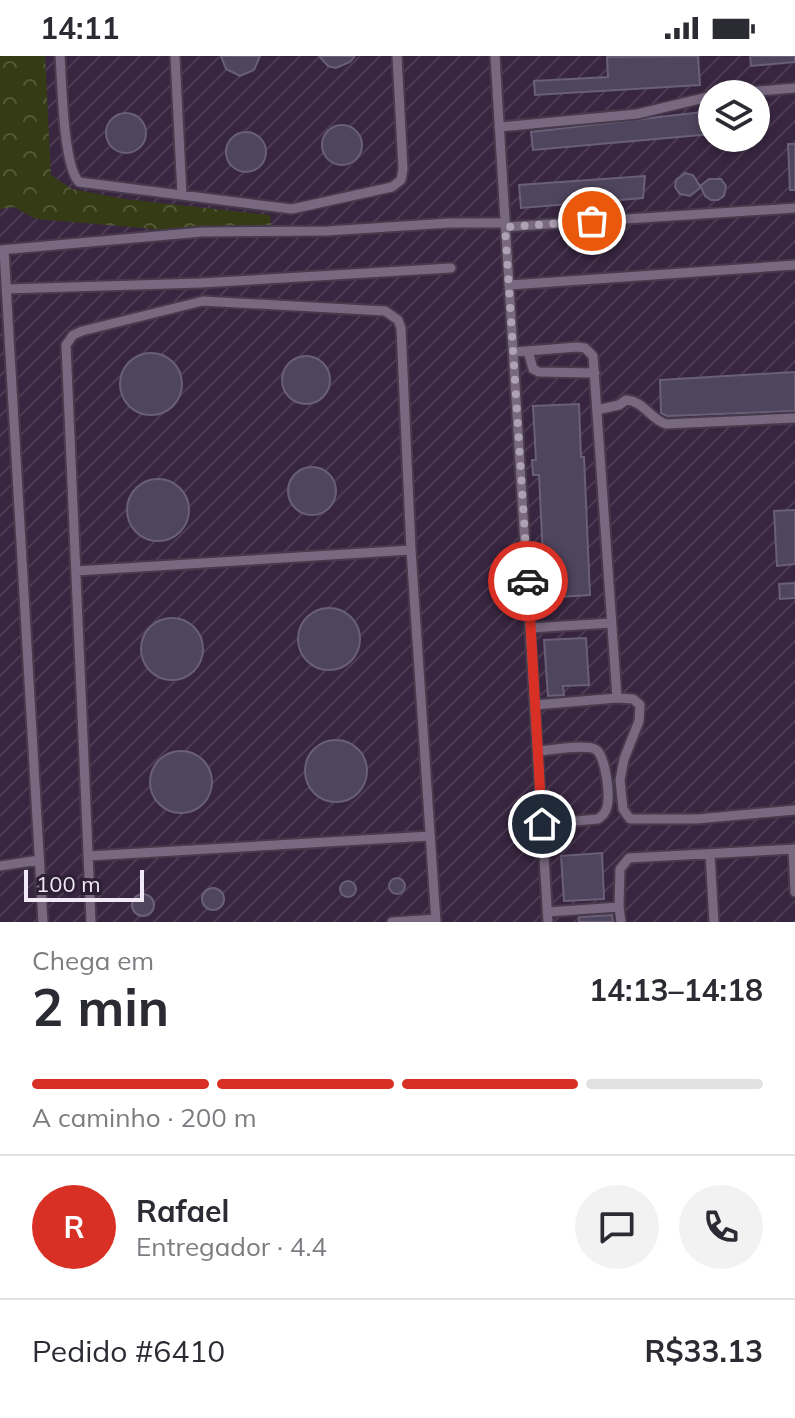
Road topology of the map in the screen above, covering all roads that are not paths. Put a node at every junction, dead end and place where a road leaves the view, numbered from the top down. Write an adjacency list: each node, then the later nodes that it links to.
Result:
1 (60, 56): 9 (lane)
2 (175, 56): 9 (lane)
3 (397, 56): 11 (lane)
4 (495, 56): 8 (lane)
5 (795, 88): 6 (lane)
6 (770, 90)
7 (698, 99): 8 (lane)
8 (499, 127): 12 (lane)
9 (182, 195): 11 (lane)
10 (795, 208): 12 (lane)
11 (292, 209): 13 (lane)
12 (502, 227): 13 (lane); 19 (lane)
13 (295, 231): 14 (lane)
14 (2, 253): 18 (lane)
15 (795, 265): 19 (lane)
16 (451, 268): 17 (lane)
17 (201, 283): 18 (lane); 20 (lane)
18 (6, 285): 39 (lane)
19 (510, 285): 22 (lane)
20 (203, 301): 26 (lane); 27 (lane)
21 (528, 351): 22 (lane); 23 (lane); 23 (lane)
22 (514, 352): 29 (lane)
23 (595, 373): 24 (lane)
24 (597, 410): 25 (lane); 28 (lane)
25 (795, 418)
26 (411, 550): 27 (lane); 35 (lane)
27 (76, 571): 38 (lane)
28 (611, 623): 29 (lane); 30 (lane)
29 (530, 628): 31 (lane)
30 (617, 698): 31 (lane); 33 (lane)
31 (535, 705): 32 (lane)
32 (538, 751): 34 (lane); 34 (lane)
33 (795, 810)
34 (542, 824): 43 (lane)
35 (430, 836): 38 (lane); 44 (lane)
36 (794, 849): 37 (lane); 41 (lane)
37 (710, 854): 42 (lane); 49 (lane)
38 (88, 856): 46 (lane)
39 (39, 860): 40 (lane); 45 (lane)
40 (0, 866)
41 (795, 892)
42 (619, 907): 43 (lane); 48 (lane)
43 (548, 917)
44 (436, 921): 47 (lane)
45 (43, 922)
46 (91, 922)
47 (392, 922)
48 (621, 922)
49 (714, 922)

